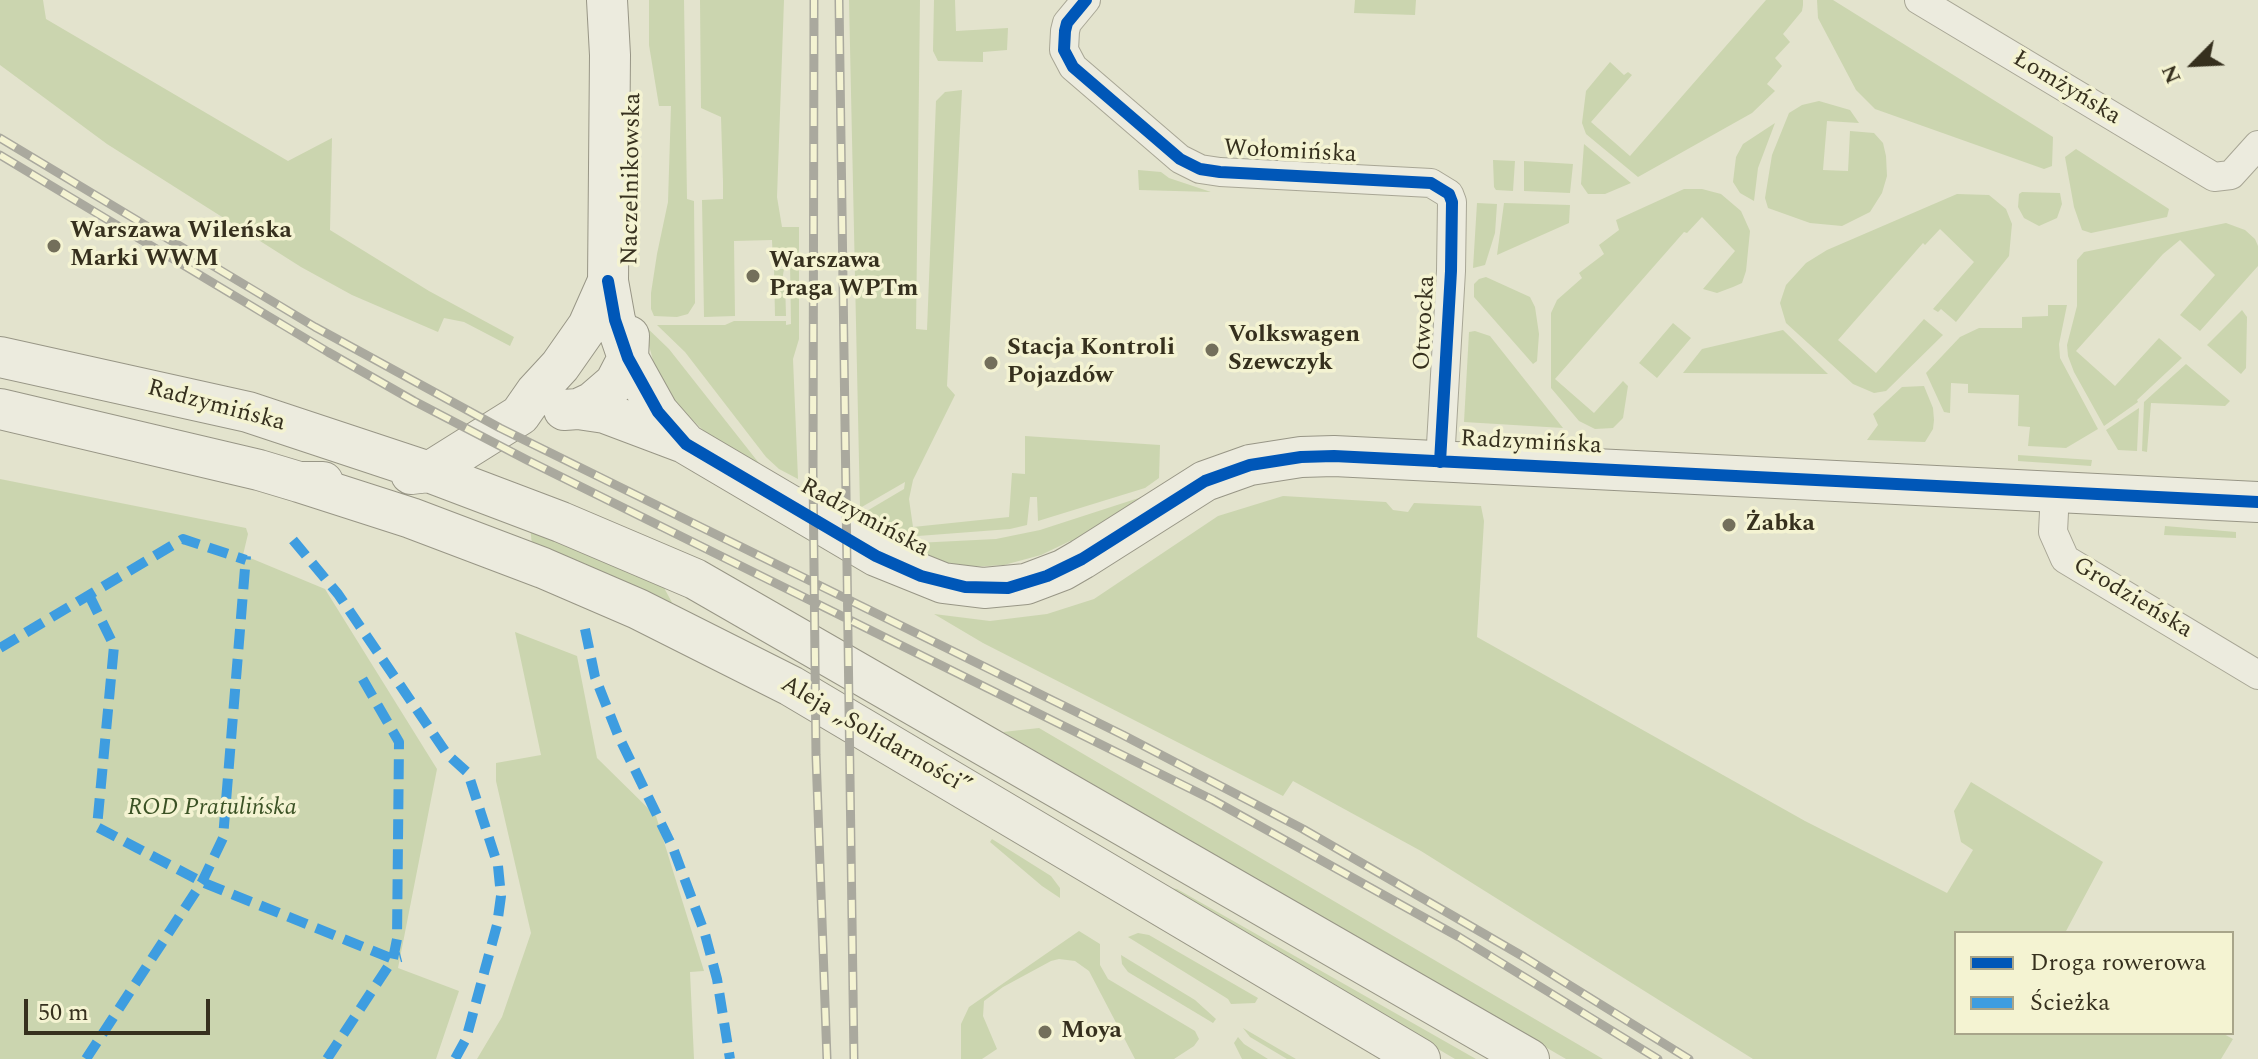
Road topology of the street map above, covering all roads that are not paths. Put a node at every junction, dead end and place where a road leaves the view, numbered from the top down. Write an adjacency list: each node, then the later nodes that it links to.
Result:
1 (607, 0): 7 (main road, Naczelnikowska)
2 (635, 0): 9 (main road, Naczelnikowska)
3 (1086, 0): 6 (street, Wołomińska)
4 (1919, 0): 5 (street, Łomżyńska)
5 (2258, 145)
6 (1445, 189): 15 (street, Otwocka)
7 (608, 281): 9 (main road, Naczelnikowska); 10 (main road, Naczelnikowska)
8 (0, 357): 16 (main road, Radzymińska)
9 (628, 358): 10 (main road); 12 (main road); 14 (main road, Radzymińska)
10 (560, 366): 13 (main road, Radzymińska)
11 (0, 409): 17 (main road, Radzymińska)
12 (578, 409): 13 (main road, Radzymińska); 14 (main road)
13 (520, 415): 16 (main road, Radzymińska)
14 (686, 444): 15 (main road, Radzymińska)
15 (1440, 462): 18 (main road, Radzymińska)
16 (429, 472): 17 (main road, Radzymińska); 22 (main road, Aleja „Solidarności”)
17 (299, 482): 21 (main road, Aleja „Solidarności”)
18 (2055, 492): 19 (main road, Radzymińska); 20 (street, Grodzieńska)
19 (2258, 502)
20 (2258, 675)
21 (1420, 1059)
22 (1529, 1059)

